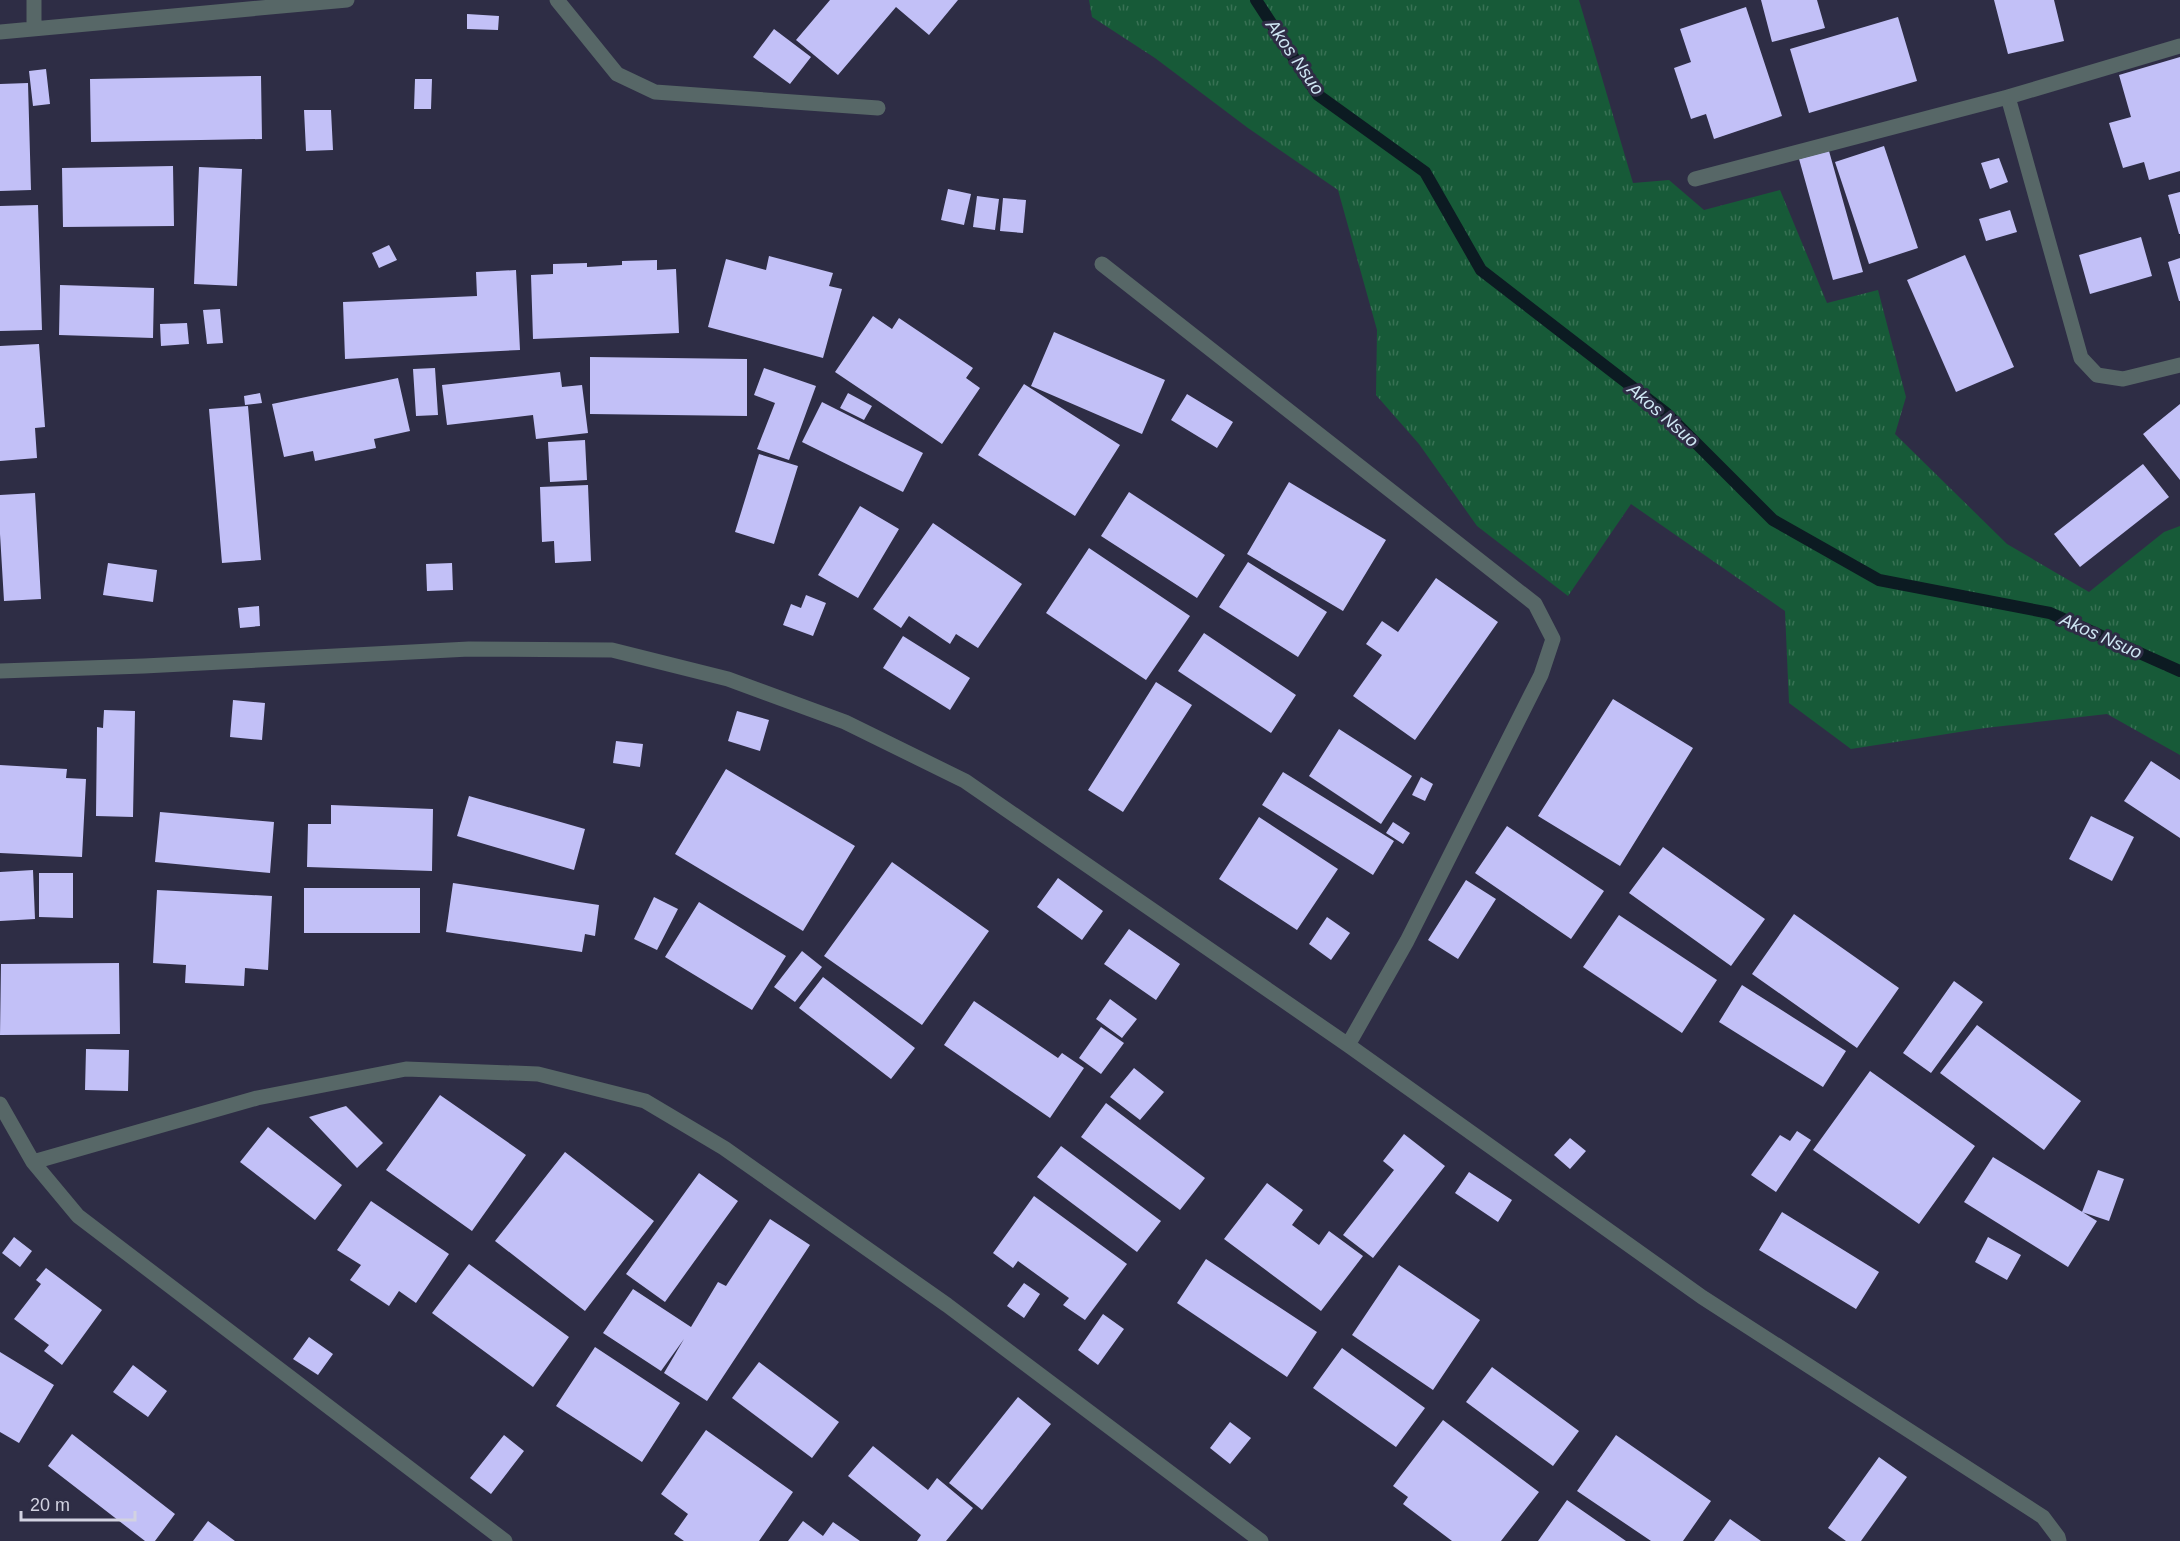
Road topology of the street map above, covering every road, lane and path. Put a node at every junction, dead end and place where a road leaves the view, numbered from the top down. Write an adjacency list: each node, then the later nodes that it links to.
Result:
1 (33, 0): 4 (street)
2 (347, 0): 4 (street)
3 (557, 0): 8 (street)
4 (34, 28): 5 (street)
5 (0, 32)
6 (2180, 46): 7 (street)
7 (2008, 97): 9 (street); 11 (street)
8 (878, 108)
9 (1695, 179)
10 (1102, 264): 13 (street)
11 (2180, 365)
12 (0, 671): 13 (street)
13 (1348, 1045): 18 (street)
14 (0, 1104): 15 (street)
15 (33, 1162): 16 (street); 17 (street)
16 (505, 1541)
17 (1261, 1541)
18 (2059, 1541)

